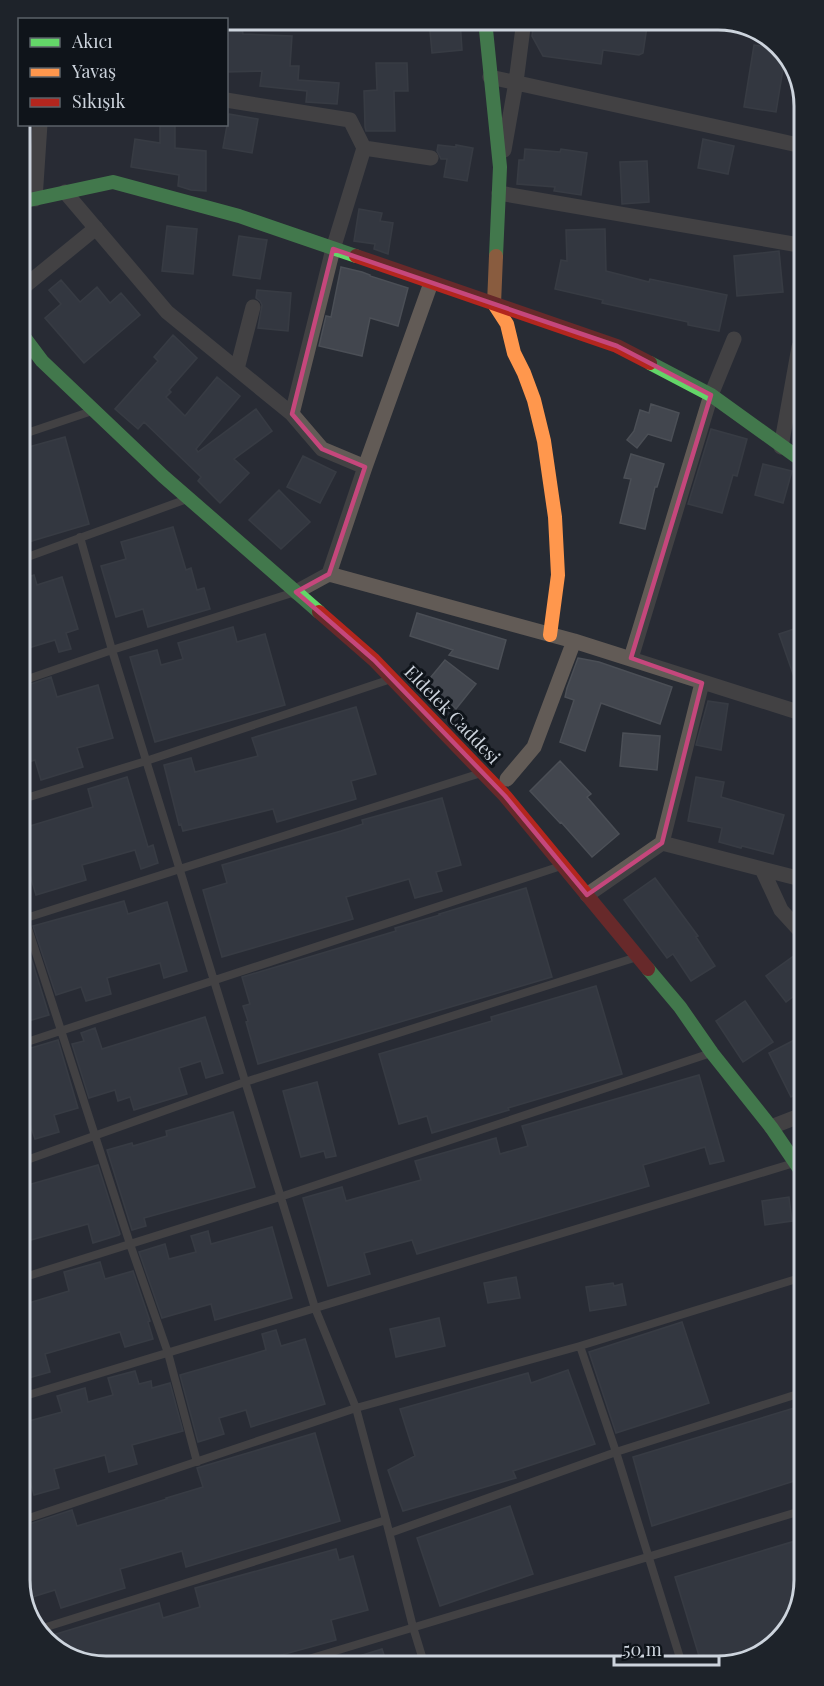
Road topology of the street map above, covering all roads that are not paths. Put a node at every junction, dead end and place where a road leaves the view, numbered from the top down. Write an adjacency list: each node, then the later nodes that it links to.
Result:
1 (486, 30): 3 (street)
2 (523, 30): 4 (street)
3 (490, 77): 4 (street); 10 (street)
4 (516, 82): 7 (street); 10 (street)
5 (228, 100): 8 (street)
6 (40, 126): 11 (street)
7 (794, 144)
8 (364, 148): 9 (street); 17 (street)
9 (431, 158)
10 (500, 167): 13 (street)
11 (30, 188)
12 (65, 192): 14 (street); 15 (street); 17 (street)
13 (499, 193): 16 (street); 20 (street)
14 (30, 201)
15 (96, 228): 18 (street); 24 (street)
16 (794, 244)
17 (333, 249): 19 (street); 28 (street)
18 (30, 282)
19 (431, 283): 20 (street); 32 (street)
20 (494, 304): 26 (street); 38 (street)
21 (253, 307): 24 (street)
22 (734, 339): 26 (street)
23 (30, 345): 27 (street, Eldelek Caddesi)
24 (237, 369): 28 (street)
25 (794, 375): 30 (street)
26 (711, 395): 30 (street); 41 (street)
27 (94, 410): 29 (lane); 33 (street, Eldelek Caddesi)
28 (292, 414): 32 (street)
29 (30, 432)
30 (781, 447): 31 (street)
31 (794, 455)
32 (365, 466): 36 (street)
33 (188, 498): 34 (lane); 37 (street, Eldelek Caddesi)
34 (80, 537): 35 (lane); 40 (lane)
35 (30, 556)
36 (329, 574): 37 (street); 38 (street)
37 (296, 592): 40 (lane); 43 (street, Eldelek Caddesi)
38 (550, 635): 39 (street)
39 (574, 641): 41 (street); 48 (street)
40 (112, 650): 42 (lane); 46 (lane)
41 (631, 658): 44 (street)
42 (30, 678)
43 (392, 679): 46 (lane); 47 (street, Eldelek Caddesi)
44 (702, 683): 45 (street); 50 (street)
45 (794, 711)
46 (146, 760): 49 (lane); 52 (lane)
47 (483, 773): 51 (street, Eldelek Caddesi); 52 (lane)
48 (507, 779)
49 (30, 797)
50 (662, 843): 53 (street); 55 (street)
51 (562, 865): 55 (street, Eldelek Caddesi); 60 (lane)
52 (179, 869): 56 (lane); 60 (lane)
53 (762, 869): 54 (street); 57 (street)
54 (794, 877)
55 (587, 895): 59 (street, Eldelek Caddesi)
56 (30, 917)
57 (794, 924)
58 (30, 938): 61 (lane)
59 (638, 956): 63 (street, Eldelek Caddesi); 64 (lane)
60 (214, 981): 61 (lane); 64 (lane)
61 (60, 1031): 62 (lane); 67 (lane)
62 (30, 1041)
63 (712, 1053): 66 (street, Eldelek Caddesi); 71 (lane)
64 (245, 1082): 67 (lane); 71 (lane)
65 (794, 1118): 66 (street)
66 (771, 1127): 69 (street, Eldelek Caddesi)
67 (96, 1135): 68 (lane); 72 (lane)
68 (30, 1159)
69 (794, 1161)
70 (794, 1169): 75 (lane)
71 (280, 1197): 72 (lane); 75 (lane)
72 (130, 1244): 73 (lane); 77 (lane)
73 (30, 1275)
74 (794, 1279): 76 (lane)
75 (315, 1308): 77 (lane); 80 (lane)
76 (580, 1346): 80 (lane); 81 (lane)
77 (168, 1353): 78 (lane); 82 (lane)
78 (30, 1394)
79 (794, 1395): 81 (lane)
80 (356, 1408): 82 (lane); 85 (lane)
81 (616, 1452): 86 (lane); 87 (lane)
82 (197, 1462): 84 (lane)
83 (794, 1513): 87 (lane)
84 (30, 1518)
85 (386, 1520): 86 (lane); 88 (lane)
86 (390, 1533): 89 (lane)
87 (649, 1558): 89 (lane); 92 (lane)
88 (47, 1627)
89 (413, 1627): 90 (lane); 91 (lane)
90 (318, 1656)
91 (422, 1656)
92 (679, 1656)

